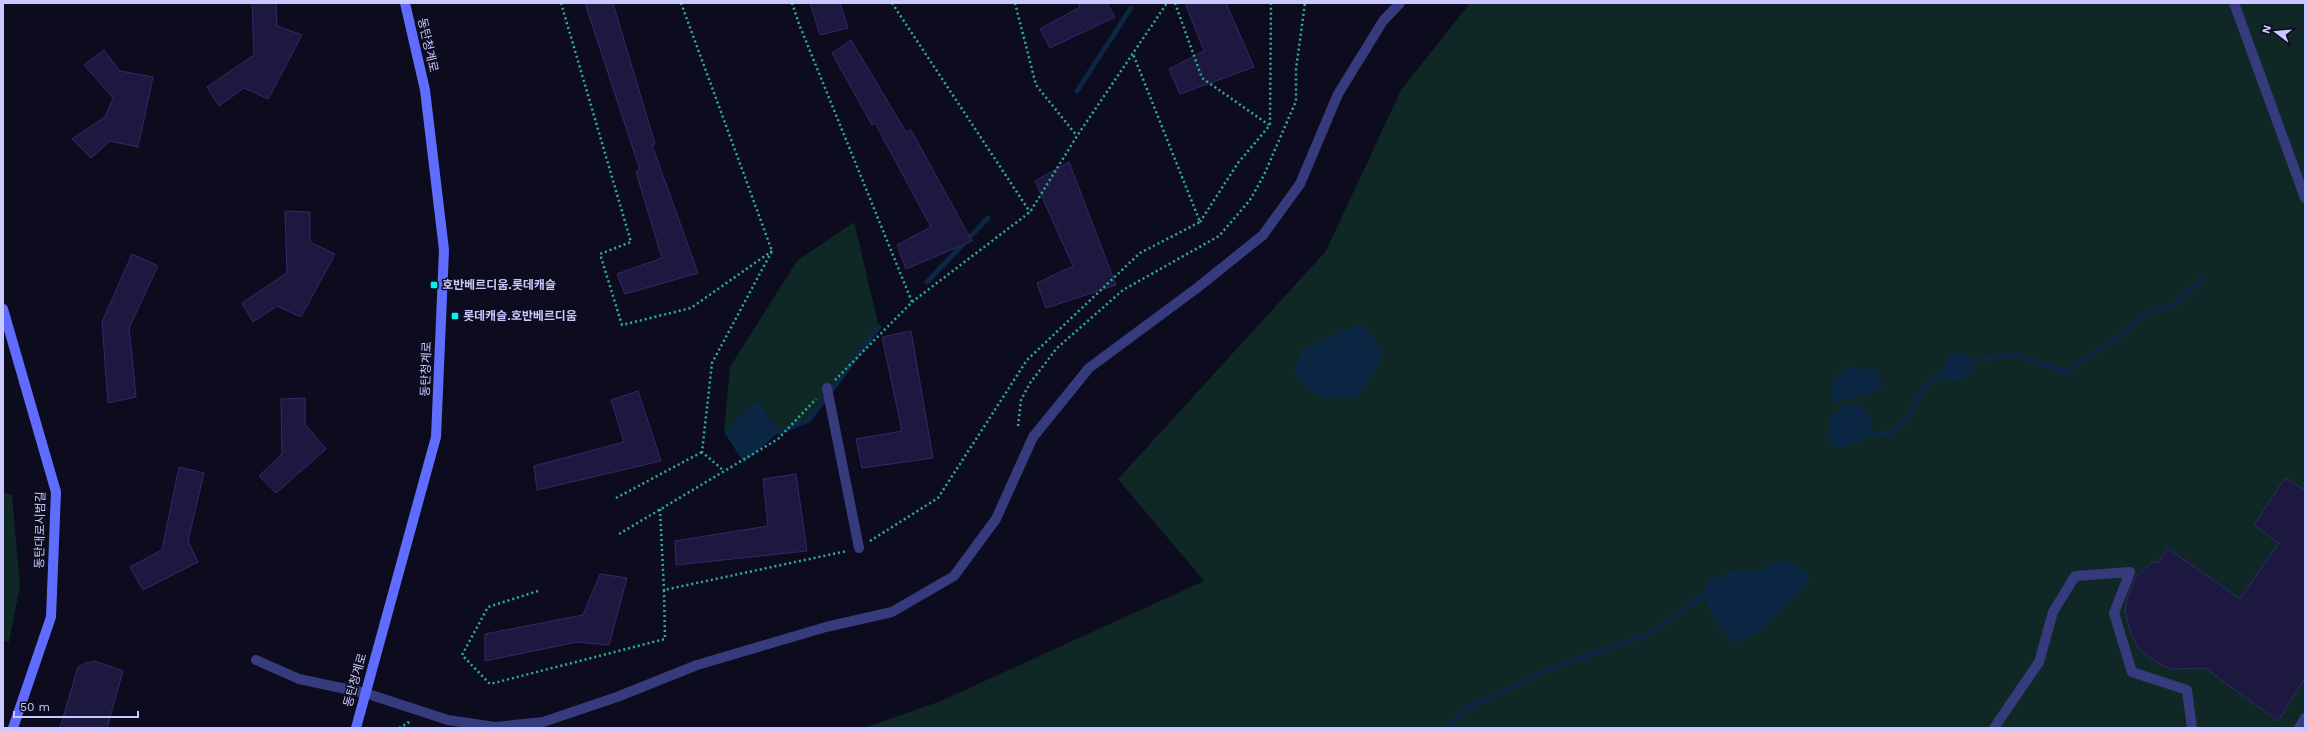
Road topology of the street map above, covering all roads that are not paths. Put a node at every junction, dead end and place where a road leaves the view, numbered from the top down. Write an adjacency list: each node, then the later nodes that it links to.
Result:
1 (405, 3): 9 (street, 동탄청계로)
2 (1400, 3): 9 (lane)
3 (2234, 3): 4 (lane)
4 (2305, 198)
5 (3, 309): 11 (street, 동탄대로시범길)
6 (827, 388): 7 (lane)
7 (859, 548)
8 (256, 660): 9 (lane)
9 (365, 693): 12 (street, 동탄청계로)
10 (2305, 718): 15 (lane)
11 (12, 728)
12 (356, 728)
13 (1994, 728): 14 (lane)
14 (2192, 728)
15 (2299, 728)

